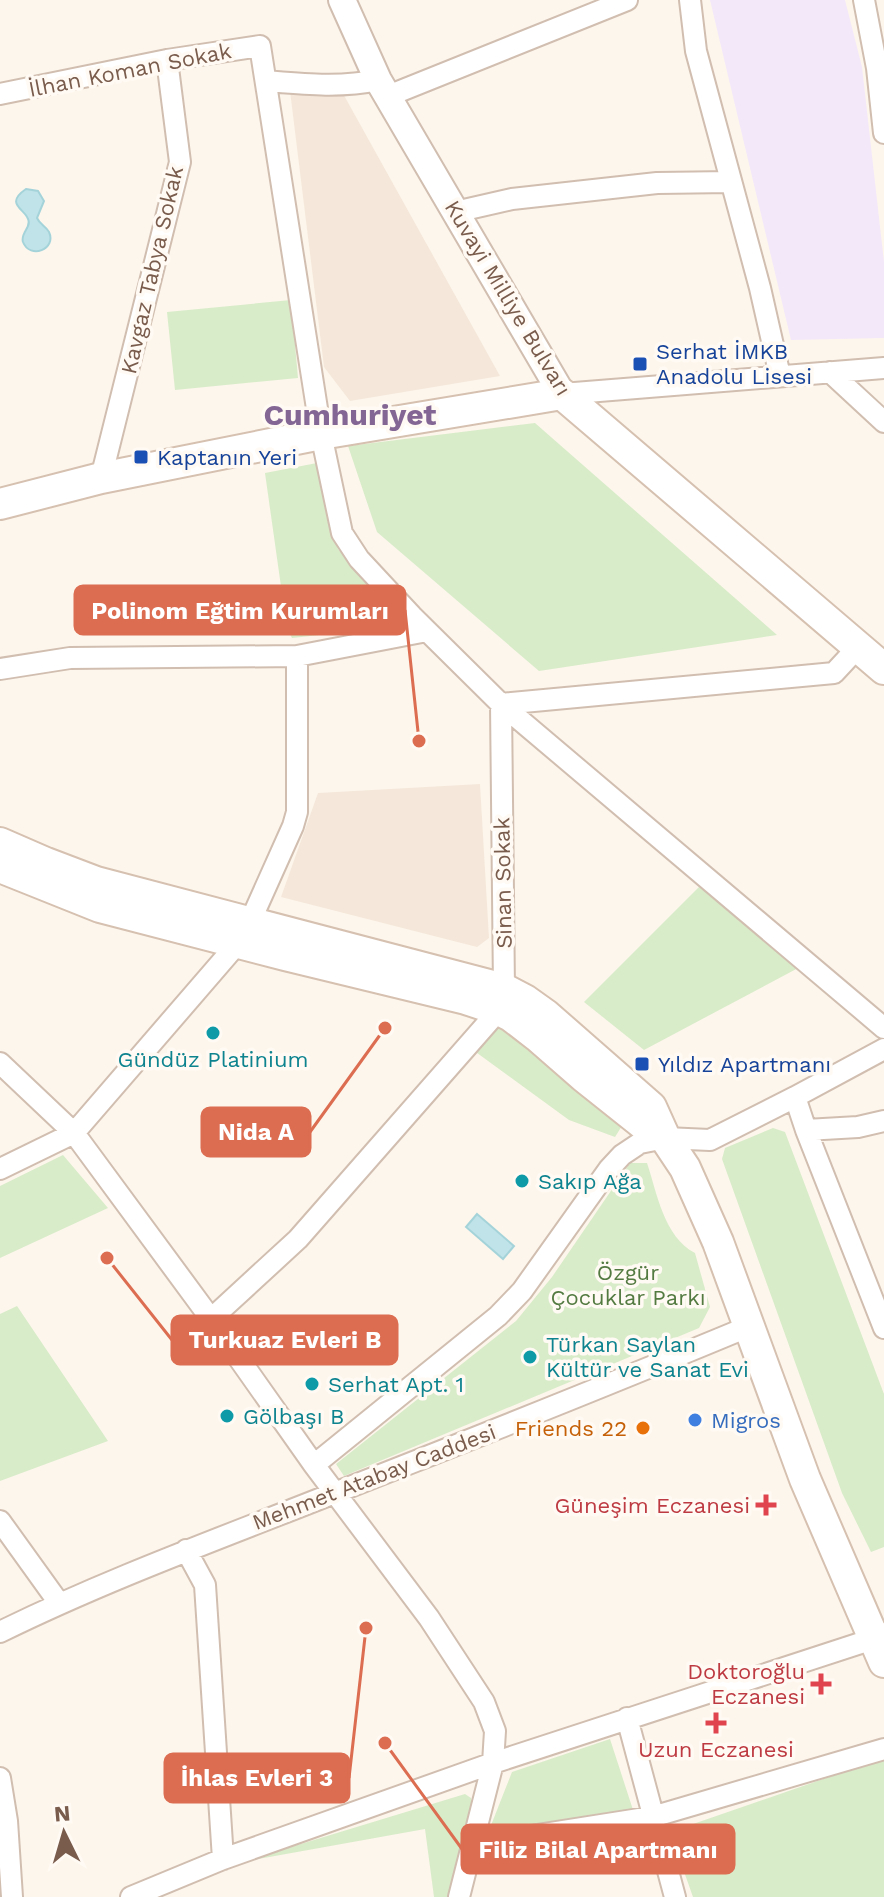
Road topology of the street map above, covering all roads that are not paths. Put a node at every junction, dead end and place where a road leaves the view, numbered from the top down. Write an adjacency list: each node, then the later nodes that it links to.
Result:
1 (342, 0): 7 (street, Kuvayi Milliye Bulvarı)
2 (627, 0): 7 (street)
3 (690, 0): 10 (street)
4 (864, 0): 9 (street)
5 (167, 60): 6 (street, İlhan Koman Sokak); 8 (street, İlhan Koman Sokak); 18 (street, Kavgaz Tabya Sokak)
6 (266, 81): 7 (street); 17 (street)
7 (383, 88): 11 (street, Kuvayi Milliye Bulvarı)
8 (0, 94)
9 (884, 133)
10 (731, 182): 11 (street); 14 (street)
11 (455, 212): 15 (street, Kuvayi Milliye Bulvarı)
12 (884, 368): 13 (street)
13 (830, 372): 14 (street); 16 (street)
14 (780, 376): 15 (street)
15 (562, 394): 17 (main road); 21 (main road, Kuvayi Milliye Bulvarı)
16 (884, 422)
17 (321, 434): 18 (main road); 20 (street)
18 (101, 478): 19 (main road)
19 (0, 504)
20 (427, 631): 22 (street); 25 (street)
21 (859, 646): 24 (main road, Kuvayi Milliye Bulvarı); 25 (street)
22 (297, 656): 23 (street); 28 (street)
23 (0, 669)
24 (884, 669)
25 (501, 704): 29 (street, Sinan Sokak); 30 (street)
26 (0, 843): 28 (main road)
27 (0, 867): 28 (main road)
28 (244, 933): 29 (main road); 36 (street)
29 (501, 1000): 37 (main road); 39 (street)
30 (884, 1028)
31 (884, 1049): 33 (street)
32 (0, 1063): 36 (street)
33 (795, 1097): 35 (street); 37 (street)
34 (884, 1121): 35 (street)
35 (806, 1130): 41 (street)
36 (74, 1133): 38 (street); 39 (street)
37 (665, 1138): 40 (main road); 42 (street)
38 (0, 1169)
39 (211, 1319): 42 (street)
40 (750, 1326): 43 (street, Mehmet Atabay Caddesi); 48 (main road)
41 (884, 1328)
42 (314, 1465): 43 (street)
43 (335, 1494): 45 (street, Mehmet Atabay Caddesi); 51 (street)
44 (0, 1521): 46 (street)
45 (186, 1550): 46 (street, Mehmet Atabay Caddesi); 55 (street)
46 (59, 1603): 47 (street, Mehmet Atabay Caddesi)
47 (0, 1632)
48 (880, 1644): 49 (street)
49 (627, 1718): 51 (street); 53 (street)
50 (884, 1749): 53 (street)
51 (493, 1763): 54 (street); 55 (street)
52 (0, 1778): 56 (street)
53 (652, 1817): 54 (street); 59 (street)
54 (473, 1845): 58 (street)
55 (223, 1859): 57 (street)
56 (12, 1897)
57 (131, 1897)
58 (459, 1897)
59 (675, 1897)

